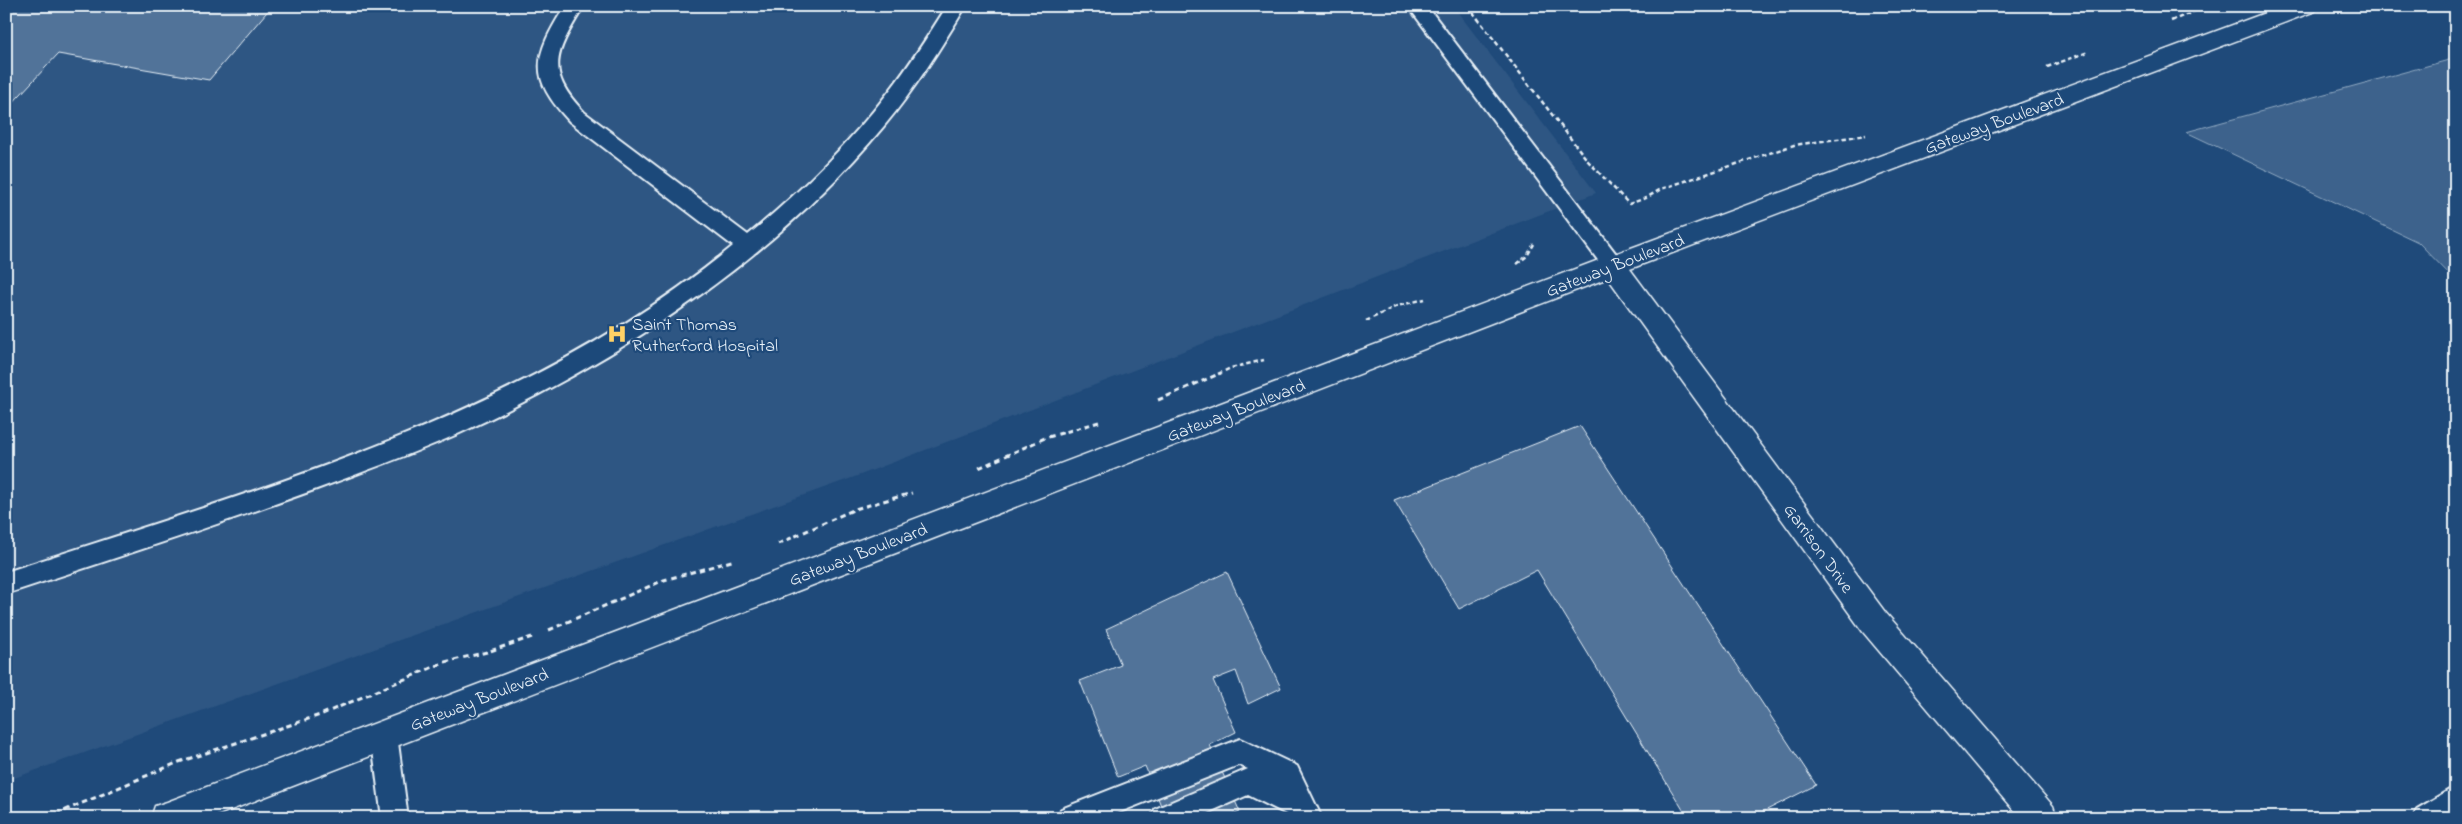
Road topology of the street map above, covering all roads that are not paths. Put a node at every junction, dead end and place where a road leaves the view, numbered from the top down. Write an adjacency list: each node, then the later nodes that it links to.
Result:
1 (575, 6): 5 (lane)
2 (957, 6): 5 (lane)
3 (1417, 6): 6 (lane)
4 (2307, 6): 6 (street, Gateway Boulevard)
5 (748, 246): 7 (lane)
6 (1613, 265): 8 (street, Gateway Boulevard); 15 (street, Garrison Drive)
7 (6, 583)
8 (384, 735): 11 (street, Gateway Boulevard); 12 (lane)
9 (2456, 799): 16 (lane)
10 (1307, 813): 13 (lane); 14 (lane)
11 (167, 818)
12 (395, 818)
13 (1070, 818)
14 (1164, 818)
15 (2040, 818)
16 (2426, 818)

